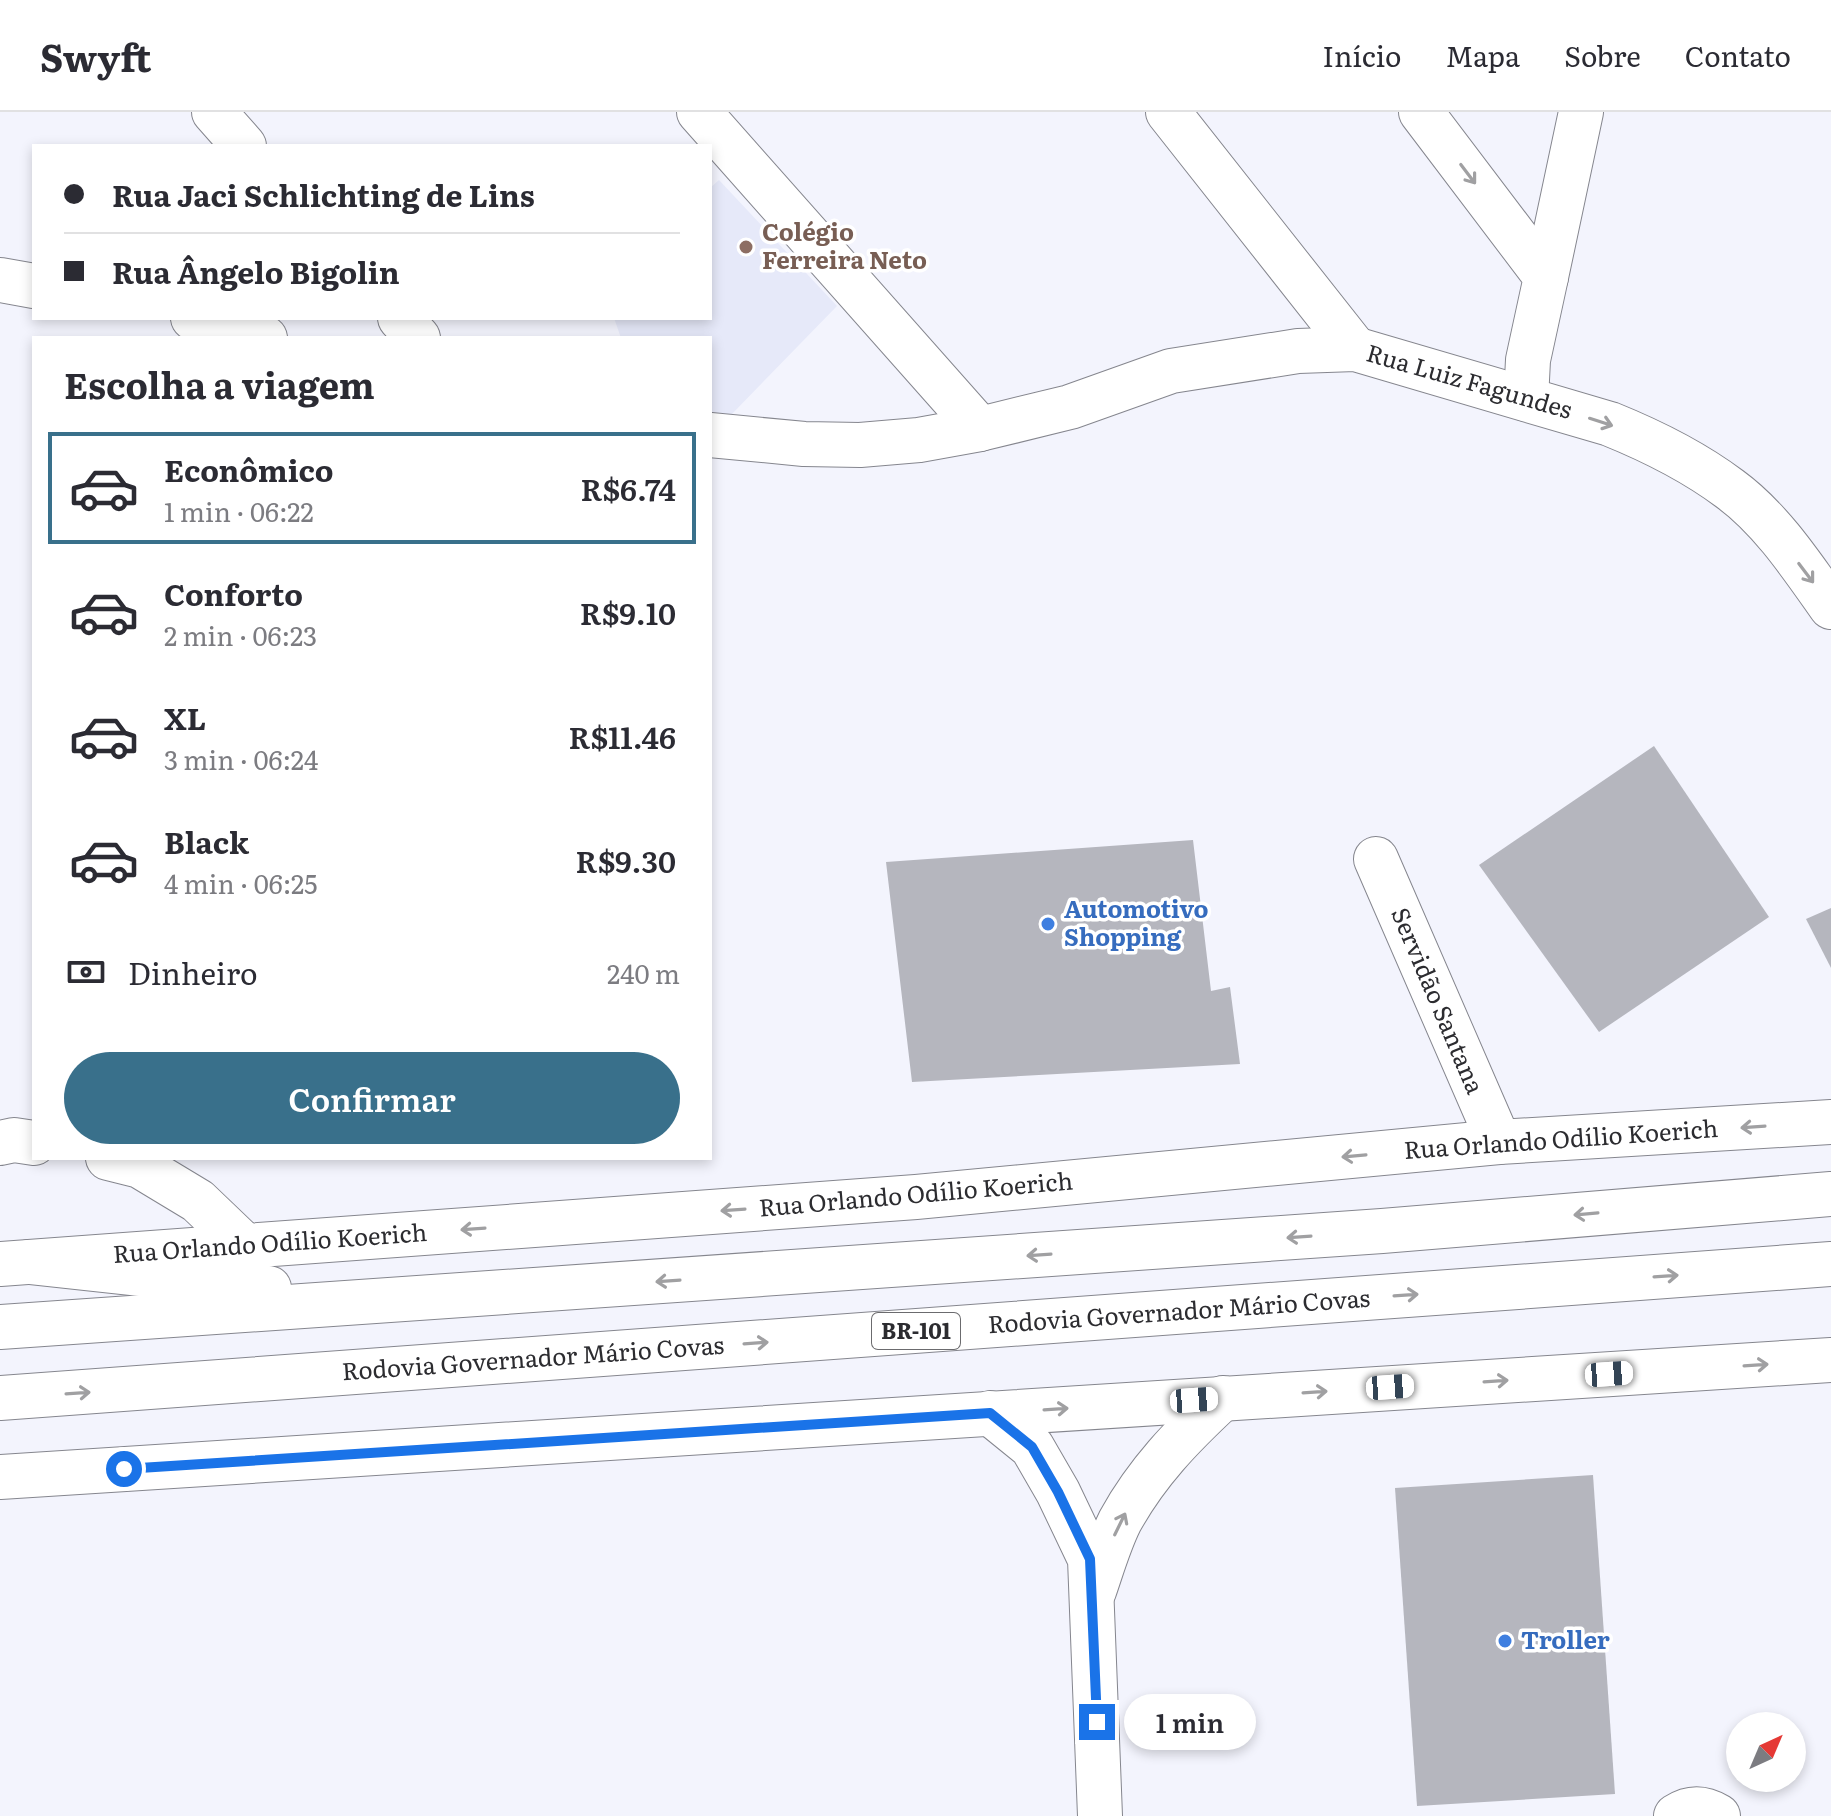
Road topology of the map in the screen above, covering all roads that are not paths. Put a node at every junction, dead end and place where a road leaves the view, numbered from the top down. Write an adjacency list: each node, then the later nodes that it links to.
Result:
1 (214, 112): 6 (main road)
2 (699, 112): 16 (main road)
3 (1168, 112): 14 (main road)
4 (1421, 112): 7 (main road, one-way to 7)
5 (1581, 112): 7 (main road)
6 (242, 144)
7 (1546, 277): 15 (main road)
8 (0, 280): 9 (main road)
9 (32, 286)
10 (200, 320): 12 (main road)
11 (402, 320): 13 (main road)
12 (258, 336)
13 (416, 336)
14 (1355, 349): 15 (main road, Rua Luiz Fagundes); 16 (main road, Rua Luiz Fagundes)
15 (1526, 399): 18 (main road, Rua Luiz Fagundes, one-way to 18)
16 (980, 429): 17 (main road, Rua Luiz Fagundes)
17 (712, 435)
18 (1831, 607)
19 (1376, 859): 21 (main road, Servidão Santana)
20 (1831, 1122): 21 (main road, Rua Orlando Odílio Koerich, one-way to 21)
21 (1499, 1142): 26 (main road, Rua Orlando Odílio Koerich, one-way to 26)
22 (0, 1143): 23 (main road)
23 (32, 1143)
24 (116, 1160): 26 (main road)
25 (1831, 1194): 29 (main road, one-way to 29)
26 (245, 1246): 27 (main road, Rua Orlando Odílio Koerich)
27 (14, 1263): 29 (main road)
28 (1831, 1264): 32 (main road, Rodovia Governador Mário Covas / BR-101, one-way to 28)
29 (383, 1300): 30 (main road)
30 (0, 1327)
31 (1831, 1360): 33 (main road, one-way to 31)
32 (0, 1398)
33 (1223, 1398): 34 (main road, one-way to 33); 36 (main road, one-way to 33)
34 (990, 1413): 35 (main road); 36 (main road)
35 (0, 1477)
36 (1092, 1597): 37 (main road)
37 (1100, 1816)
38 (1676, 1816): 39 (main road)
39 (1718, 1816)

